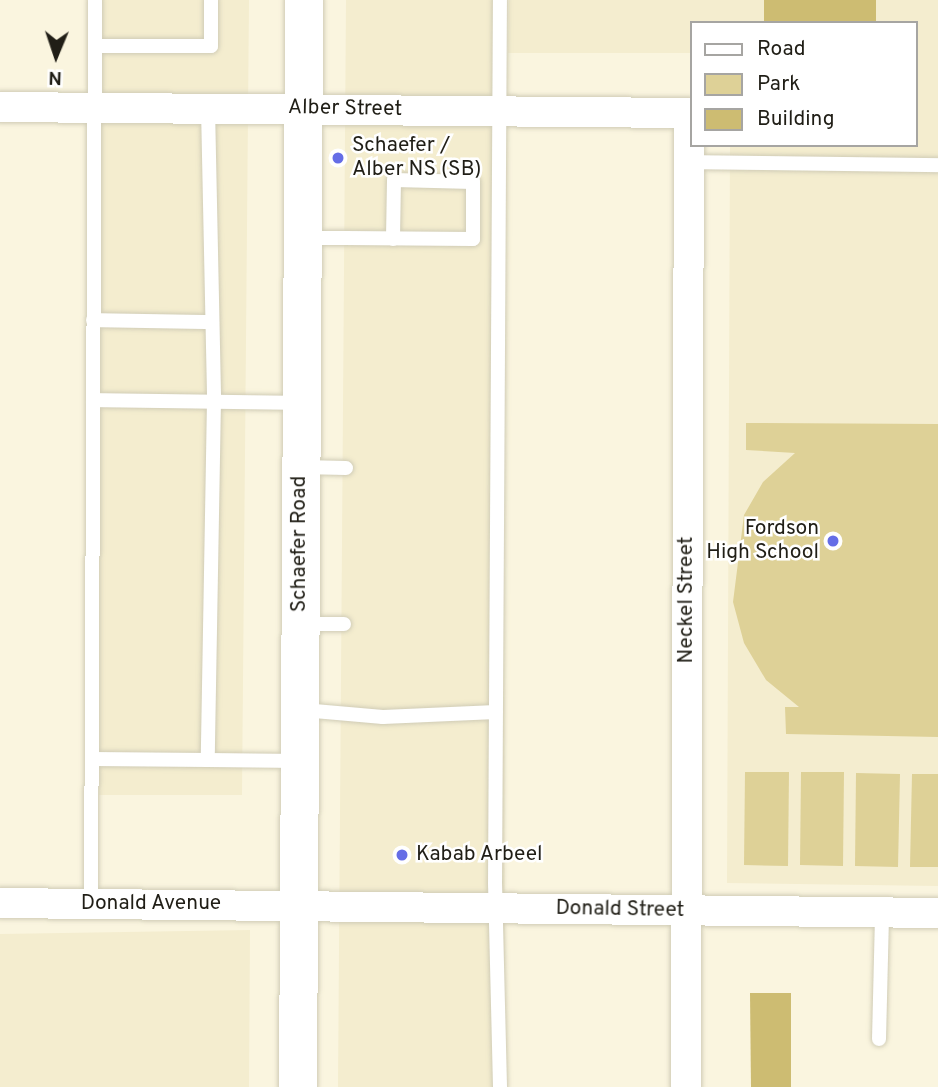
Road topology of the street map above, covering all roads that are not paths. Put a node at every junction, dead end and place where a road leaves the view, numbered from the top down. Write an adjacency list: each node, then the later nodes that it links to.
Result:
1 (95, 0): 5 (lane)
2 (211, 0): 5 (lane)
3 (304, 0): 9 (main road, Schaefer Road)
4 (500, 0): 10 (lane)
5 (94, 46): 7 (lane)
6 (0, 107): 7 (street, Alber Street)
7 (94, 108): 8 (street, Alber Street); 16 (lane)
8 (208, 108): 9 (street, Alber Street); 17 (lane)
9 (304, 108): 10 (street, Alber Street); 14 (main road, Schaefer Road)
10 (500, 111): 11 (street, Alber Street); 26 (lane)
11 (689, 113): 12 (street, Neckel Street)
12 (689, 162): 13 (lane); 34 (street, Neckel Street)
13 (938, 165)
14 (302, 238): 15 (lane); 20 (main road, Schaefer Road)
15 (393, 239): 15 (lane)
16 (93, 320): 17 (lane); 18 (lane)
17 (212, 322): 19 (lane)
18 (93, 400): 19 (lane); 27 (lane)
19 (214, 400): 20 (lane); 28 (lane)
20 (301, 403): 21 (main road, Schaefer Road)
21 (301, 467): 22 (lane); 23 (main road, Schaefer Road)
22 (346, 468)
23 (300, 624): 24 (lane); 25 (main road, Schaefer Road)
24 (344, 624)
25 (303, 710): 26 (lane); 29 (main road, Schaefer Road)
26 (496, 712): 33 (lane)
27 (92, 759): 28 (lane); 31 (lane)
28 (208, 760): 29 (lane)
29 (303, 761): 32 (main road, Schaefer Road)
30 (0, 903): 31 (street, Donald Avenue)
31 (91, 904): 32 (street, Donald Avenue)
32 (301, 905): 33 (street, Donald Street); 38 (main road, Schaefer Road)
33 (497, 908): 34 (street, Donald Street); 39 (lane)
34 (685, 911): 35 (street, Donald Street); 40 (street, Neckel Street)
35 (882, 913): 36 (street, Donald Street); 37 (lane)
36 (938, 913)
37 (878, 1039)
38 (298, 1087)
39 (500, 1087)
40 (686, 1087)

